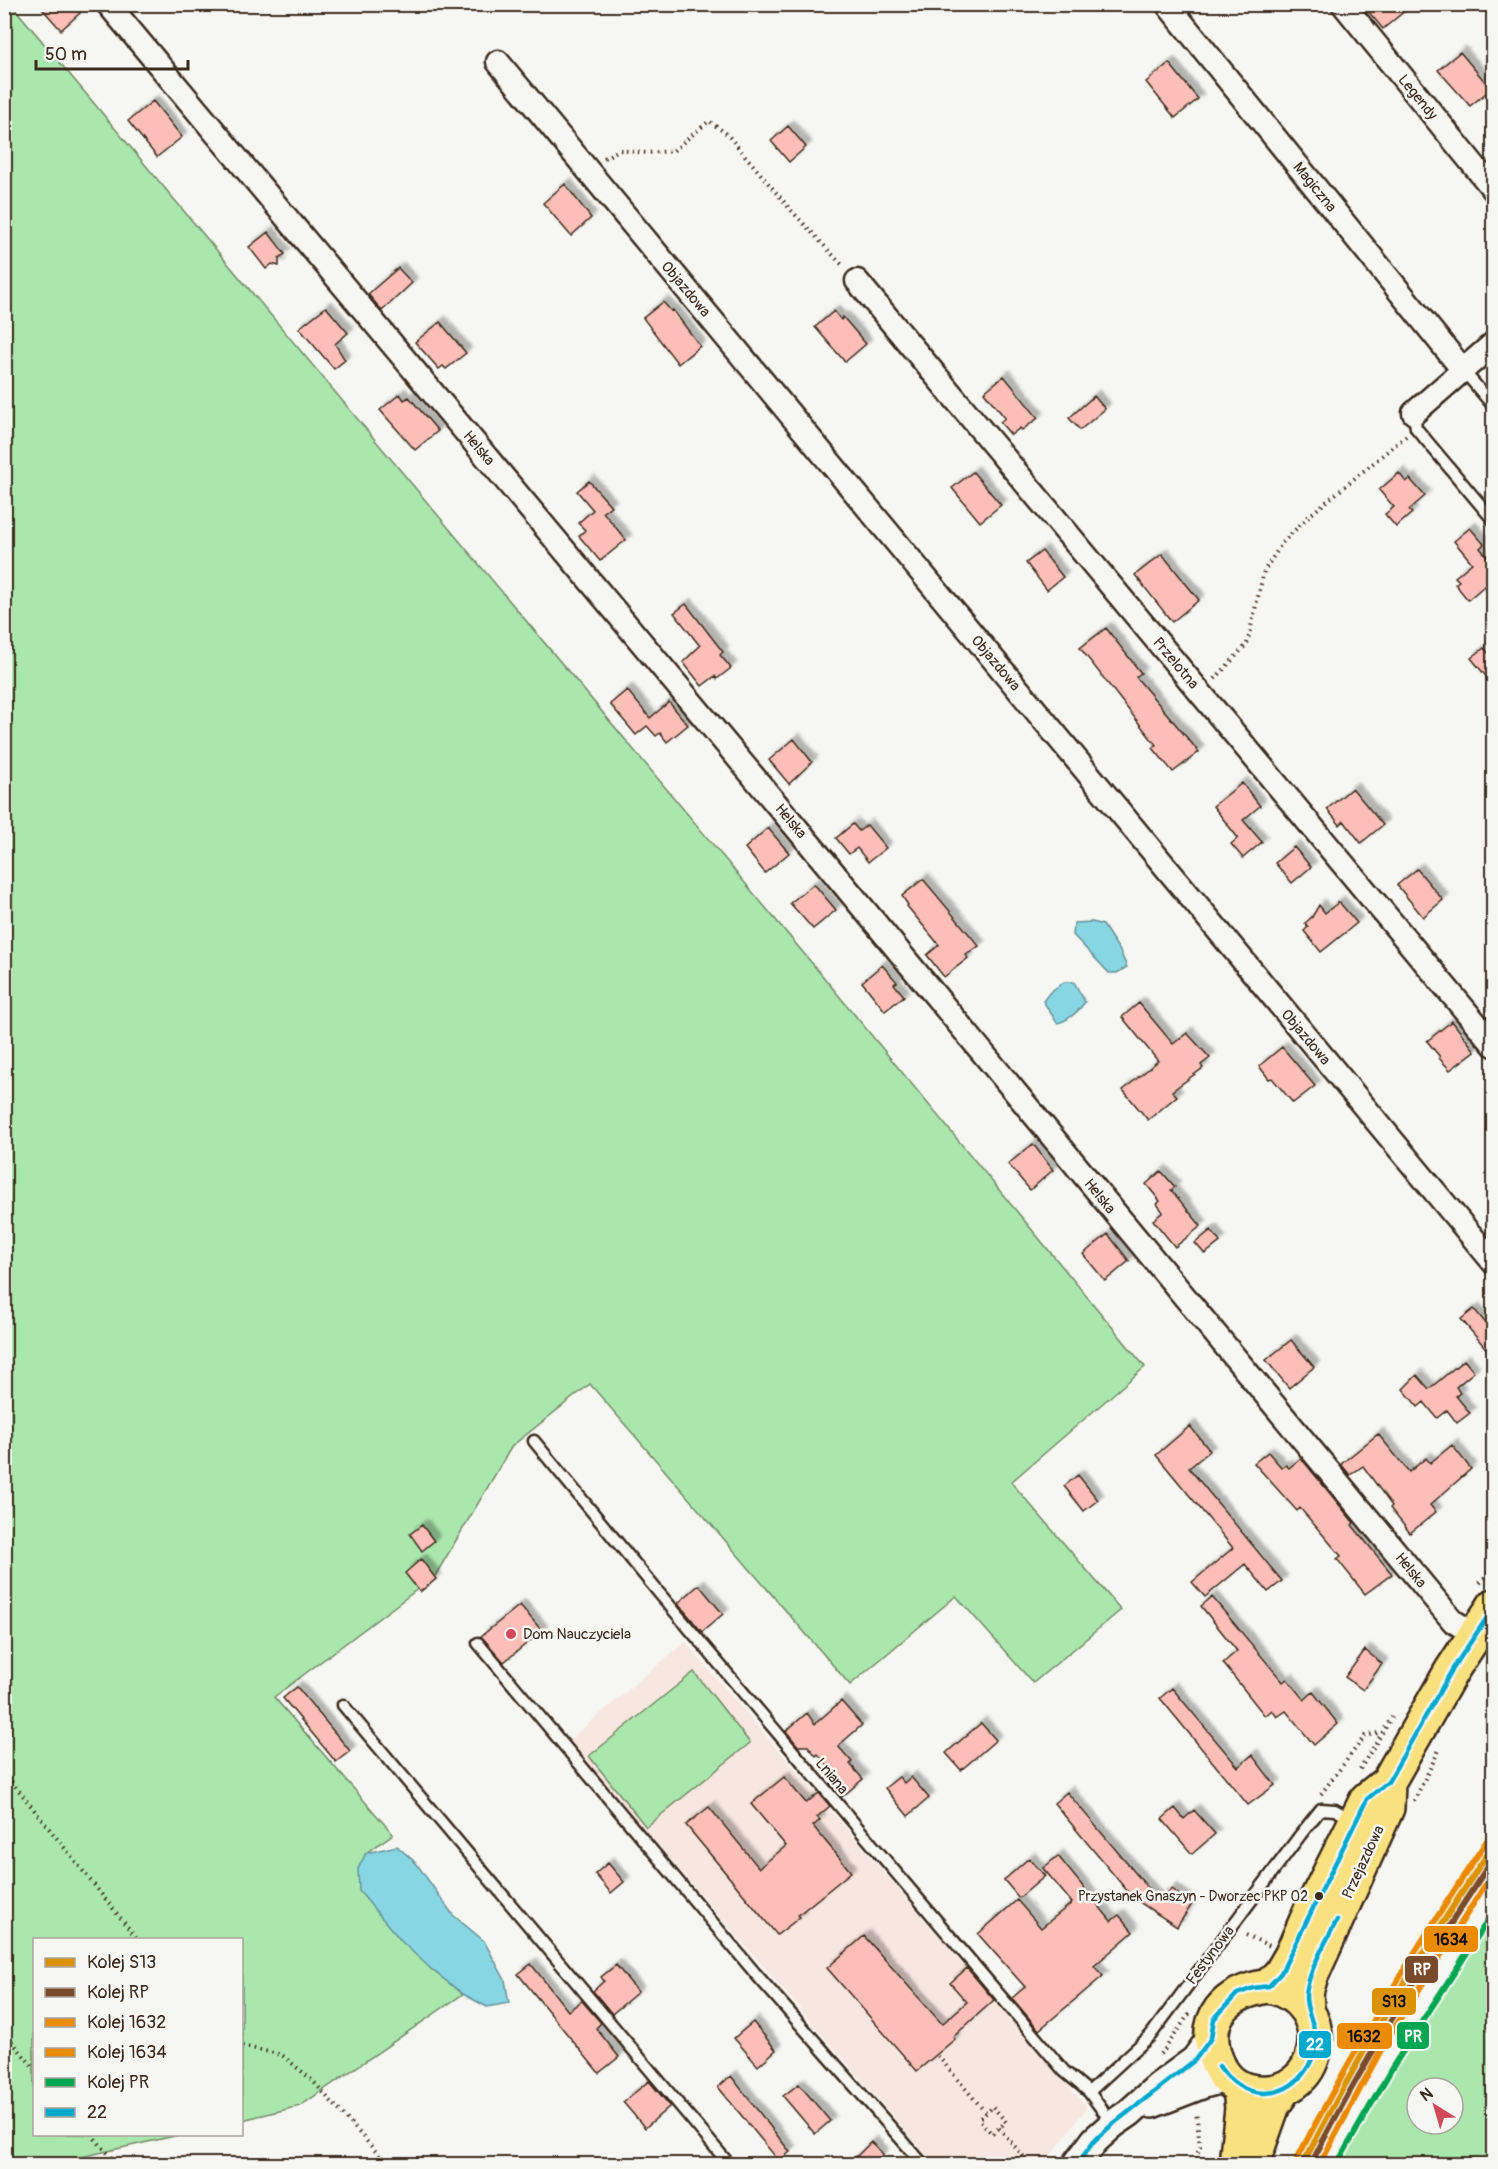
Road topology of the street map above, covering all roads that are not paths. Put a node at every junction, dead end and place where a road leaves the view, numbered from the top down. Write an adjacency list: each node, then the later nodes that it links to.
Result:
1 (108, 4): 16 (street, Helska)
2 (1167, 4): 8 (street, Magiczna)
3 (1343, 4): 5 (street, Legendy)
4 (498, 62): 13 (street, Objazdowa)
5 (1494, 190)
6 (857, 281): 12 (street, Przelotna)
7 (1494, 343): 8 (street)
8 (1463, 370): 9 (lane); 10 (street)
9 (1494, 407)
10 (1415, 421): 11 (lane)
11 (1494, 521)
12 (1494, 1045)
13 (1494, 1263)
14 (534, 1441): 26 (lane, Lniana)
15 (1494, 1606): 16 (main road, Przejazdowa)
16 (1475, 1635): 19 (main road, Przejazdowa)
17 (477, 1644): 29 (lane)
18 (343, 1704): 28 (lane)
19 (1388, 1782): 20 (main road, Przejazdowa); 22 (main road, Przejazdowa)
20 (1355, 1821): 21 (main road, Przejazdowa); 26 (lane, Festynowa)
21 (1269, 1986): 22 (main road); 23 (main road)
22 (1307, 2007): 25 (main road)
23 (1211, 2038): 24 (main road); 27 (street)
24 (1233, 2083): 25 (main road); 27 (street); 31 (main road)
25 (1284, 2089): 32 (main road)
26 (1089, 2092): 27 (lane, Lniana)
27 (1121, 2119): 30 (street)
28 (729, 2164)
29 (923, 2164)
30 (1077, 2164)
31 (1236, 2164)
32 (1252, 2164)

